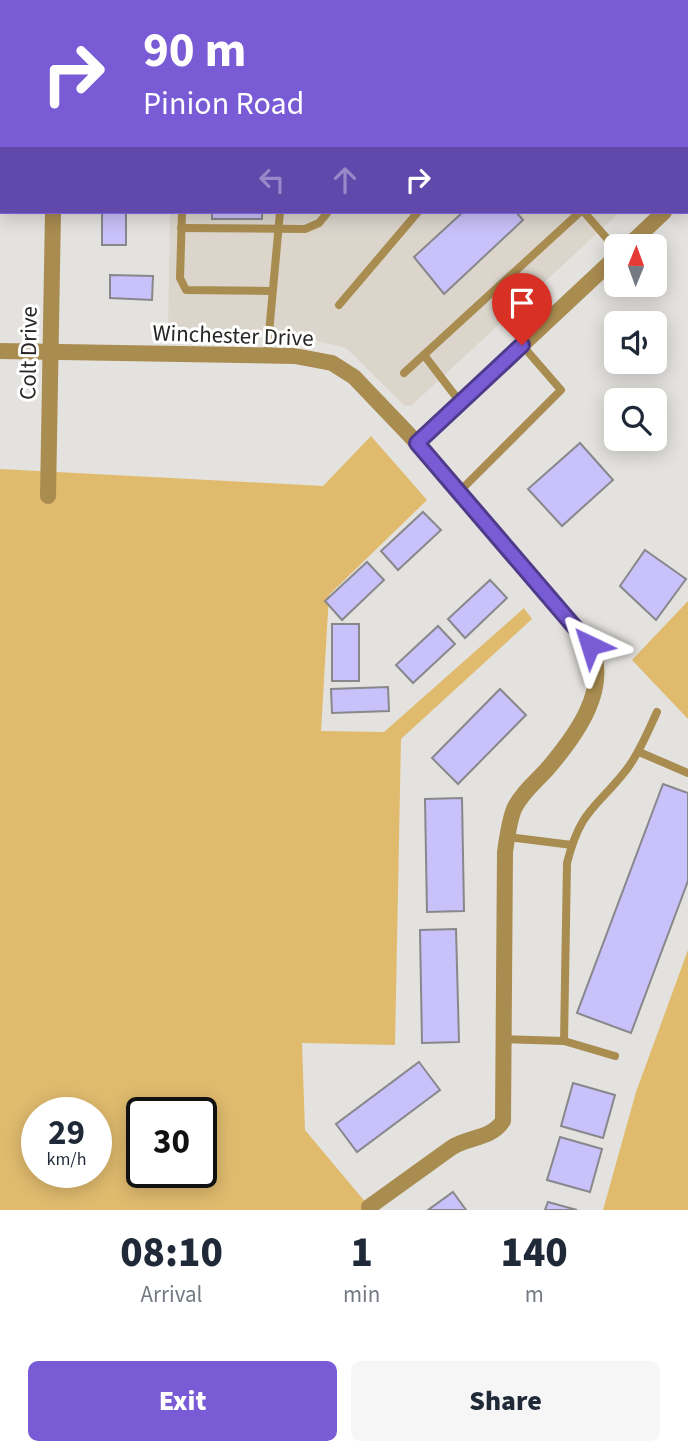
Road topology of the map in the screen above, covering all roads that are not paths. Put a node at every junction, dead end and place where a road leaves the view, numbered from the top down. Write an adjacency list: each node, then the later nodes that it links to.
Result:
1 (52, 214): 18 (street, Colt Drive)
2 (182, 214): 9 (lane)
3 (280, 214): 10 (lane)
4 (326, 214): 10 (lane)
5 (416, 214): 15 (lane)
6 (580, 214): 20 (lane)
7 (584, 214): 12 (lane)
8 (662, 214): 11 (street)
9 (181, 228): 10 (lane); 14 (lane)
10 (280, 230): 14 (lane)
11 (641, 234)
12 (604, 236)
13 (604, 268): 16 (street)
14 (272, 291): 19 (lane)
15 (339, 305)
16 (522, 345): 22 (street); 24 (lane)
17 (0, 351): 18 (street, Winchester Drive)
18 (51, 353): 19 (street, Winchester Drive); 25 (street, Colt Drive)
19 (267, 355): 23 (street, Winchester Drive)
20 (424, 355): 21 (lane); 22 (lane)
21 (404, 373)
22 (460, 402): 23 (street)
23 (417, 443): 24 (street, Winchester Drive)
24 (458, 493): 29 (street, Winchester Drive)
25 (48, 496)
26 (657, 712): 27 (lane)
27 (639, 752): 28 (lane); 30 (lane)
28 (688, 774)
29 (508, 837): 30 (lane); 31 (street)
30 (572, 845): 32 (lane)
31 (504, 1040): 32 (lane); 34 (street)
32 (564, 1041): 33 (lane)
33 (615, 1056)
34 (369, 1207)

